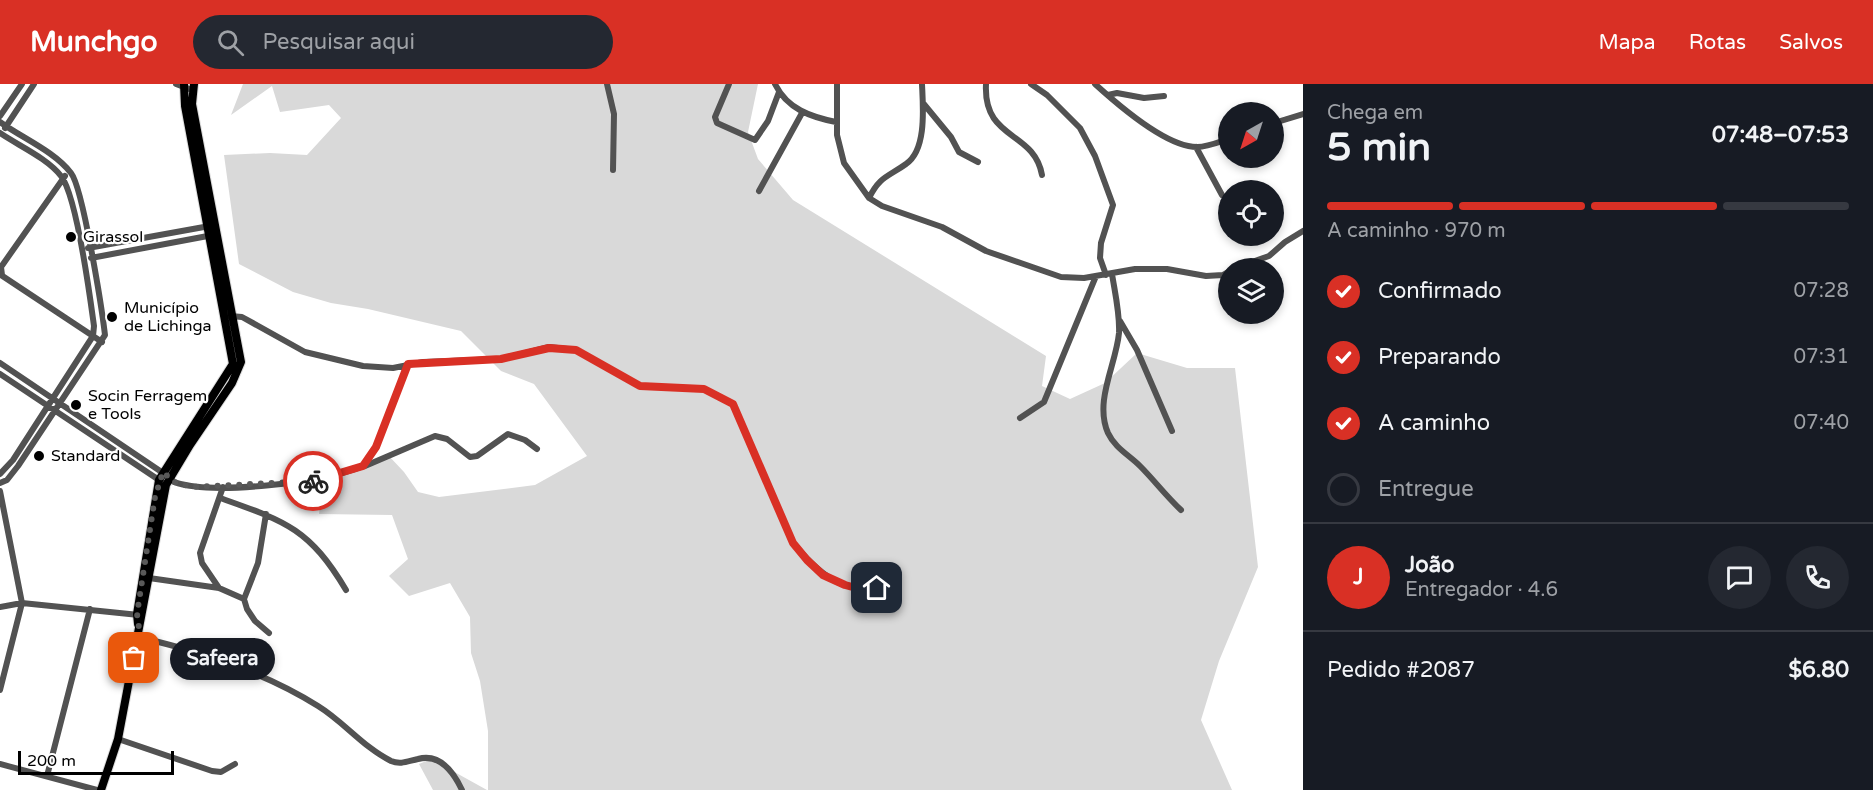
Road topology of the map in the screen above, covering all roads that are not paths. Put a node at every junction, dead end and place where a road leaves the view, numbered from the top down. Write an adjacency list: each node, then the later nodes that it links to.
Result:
1 (22, 84): 19 (street)
2 (34, 84): 22 (street)
3 (607, 84): 28 (street)
4 (729, 84): 13 (street)
5 (775, 84): 13 (street)
6 (837, 84): 21 (street)
7 (922, 84): 16 (street)
8 (986, 84): 30 (street)
9 (1031, 84): 45 (street)
10 (1095, 84): 14 (street)
11 (181, 85): 12 (street); 23 (main road)
12 (193, 87): 23 (main road)
13 (779, 92): 17 (street)
14 (1108, 95): 15 (street); 26 (street)
15 (1164, 96)
16 (923, 103): 27 (street); 34 (street)
17 (802, 113): 21 (street); 33 (street)
18 (1303, 114): 20 (street)
19 (0, 116)
20 (1284, 120)
21 (836, 122): 34 (street)
22 (3, 124): 24 (street); 29 (street)
23 (193, 127): 35 (main road)
24 (0, 134): 31 (street)
25 (1218, 142): 26 (street)
26 (1196, 147): 32 (street)
27 (978, 162)
28 (613, 170)
29 (71, 173): 31 (street); 39 (street)
30 (1042, 175)
31 (62, 177): 40 (street); 44 (street)
32 (1218, 188)
33 (759, 191)
34 (869, 198): 48 (street)
35 (212, 230): 37 (street); 38 (street); 51 (main road)
36 (1303, 231): 42 (street)
37 (147, 238): 38 (street); 39 (street)
38 (149, 246): 41 (street)
39 (90, 248): 40 (street); 41 (street)
40 (81, 249): 43 (street)
41 (92, 258): 43 (street); 49 (street)
42 (1263, 258)
43 (83, 259): 50 (street)
44 (1, 267): 46 (street)
45 (1109, 274): 47 (street); 48 (street); 52 (street)
46 (1, 275): 53 (street)
47 (1218, 275)
48 (1096, 276): 64 (street)
49 (102, 310): 50 (street); 54 (street)
50 (92, 311): 53 (street)
51 (230, 316): 56 (street); 69 (main road)
52 (1118, 318): 65 (street); 74 (street)
53 (93, 336): 54 (street); 60 (street)
54 (102, 342): 61 (street)
55 (0, 363): 57 (street)
56 (408, 364): 67 (street); 77 (street)
57 (14, 372): 59 (street); 60 (street)
58 (0, 374): 59 (street)
59 (8, 380): 62 (street)
60 (52, 398): 61 (street); 62 (street)
61 (60, 403): 63 (street); 69 (street)
62 (47, 406): 63 (street); 68 (street)
63 (54, 411): 69 (street); 70 (street)
64 (1020, 418)
65 (1172, 431)
66 (537, 449): 67 (street)
67 (363, 466): 71 (street)
68 (0, 474)
69 (166, 479): 71 (street); 76 (main road); 84 (main road)
70 (0, 483)
71 (223, 487): 73 (street)
72 (0, 491): 81 (street)
73 (220, 498): 75 (street); 78 (street)
74 (1181, 510)
75 (266, 514): 79 (street); 80 (street)
76 (149, 578): 78 (street); 84 (main road)
77 (897, 580)
78 (219, 588): 80 (street)
79 (346, 590)
80 (244, 599): 86 (street)
81 (22, 603): 82 (street); 83 (street); 87 (street)
82 (0, 607)
83 (90, 609): 84 (street); 91 (street)
84 (140, 615): 85 (main road)
85 (138, 632): 88 (main road); 94 (street)
86 (269, 633)
87 (0, 690)
88 (118, 739): 90 (street); 93 (main road)
89 (0, 764): 91 (street)
90 (235, 764)
91 (47, 776): 92 (street)
92 (97, 790)
93 (101, 790)
94 (462, 790)

